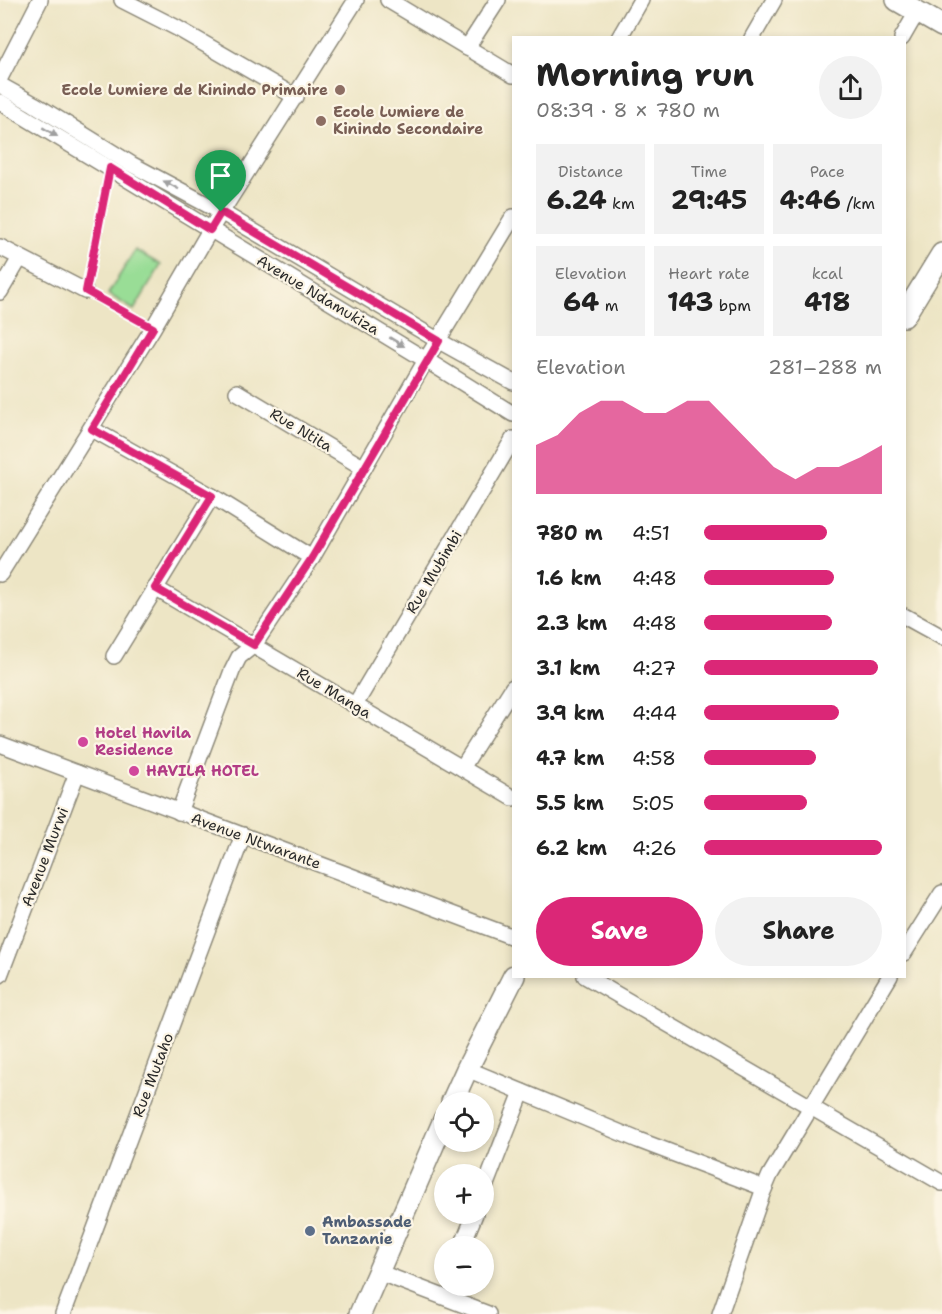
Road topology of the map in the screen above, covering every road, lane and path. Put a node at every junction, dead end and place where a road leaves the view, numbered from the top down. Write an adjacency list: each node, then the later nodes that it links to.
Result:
1 (40, 0): 16 (street)
2 (122, 0): 18 (street)
3 (356, 0): 18 (street)
4 (388, 0): 14 (street)
5 (498, 0): 14 (street)
6 (774, 0): 12 (street)
7 (897, 0): 9 (main road)
8 (635, 2): 11 (street)
9 (917, 12): 10 (main road); 13 (street)
10 (942, 26)
11 (620, 36)
12 (753, 36)
13 (903, 36)
14 (467, 48): 15 (street)
15 (512, 74)
16 (0, 78)
17 (0, 85): 21 (street, Avenue Ndamukiza, one-way to 17)
18 (296, 97): 21 (street)
19 (0, 102): 20 (street, Avenue Ndamukiza, one-way to 20)
20 (110, 168): 23 (street, Avenue Ndamukiza); 27 (path)
21 (221, 212): 23 (street); 31 (street, Avenue Ndamukiza)
22 (512, 219): 31 (street)
23 (210, 230): 30 (street); 32 (street, Avenue Ndamukiza, one-way to 32)
24 (0, 247): 26 (street)
25 (942, 254): 29 (main road)
26 (20, 258): 27 (street); 28 (street)
27 (86, 291): 30 (path)
28 (0, 292)
29 (906, 313)
30 (153, 328): 36 (street)
31 (439, 341): 32 (street); 33 (street, Avenue Ndamukiza)
32 (426, 360): 35 (street, Avenue Ndamukiza); 38 (street)
33 (512, 381)
34 (237, 392): 38 (street, Rue Ntita)
35 (512, 413)
36 (92, 429): 39 (street); 41 (street)
37 (512, 441): 48 (street, Rue Mubimbi)
38 (364, 468): 40 (street)
39 (212, 496): 40 (street); 42 (street)
40 (312, 558): 45 (street)
41 (0, 574)
42 (155, 588): 45 (street, Rue Manga); 46 (street)
43 (906, 617): 44 (street)
44 (942, 637)
45 (254, 645): 48 (street, Rue Manga); 53 (street)
46 (114, 656)
47 (512, 689): 50 (street)
48 (355, 705): 50 (street, Rue Manga)
49 (0, 744): 51 (street, Avenue Ntwarante)
50 (462, 768): 52 (street, Rue Manga)
51 (77, 773): 53 (street, Avenue Ntwarante); 58 (street, Avenue Murwi)
52 (512, 797)
53 (179, 812): 54 (street, Avenue Ntwarante)
54 (243, 835): 56 (street, Avenue Ntwarante); 73 (street, Rue Mutaho)
55 (942, 893): 57 (street)
56 (512, 937)
57 (906, 950)
58 (0, 975)
59 (513, 978): 62 (main road)
60 (588, 978): 65 (street)
61 (889, 978): 65 (street)
62 (466, 1068): 63 (main road); 64 (street)
63 (456, 1092)
64 (522, 1092): 67 (street); 69 (street)
65 (810, 1106): 68 (street); 69 (street)
66 (434, 1143): 70 (main road)
67 (494, 1164)
68 (942, 1183)
69 (764, 1188): 76 (street)
70 (378, 1272): 71 (street); 74 (main road)
71 (434, 1288)
72 (454, 1296): 75 (street)
73 (63, 1314)
74 (360, 1314)
75 (488, 1314)
76 (720, 1314)

